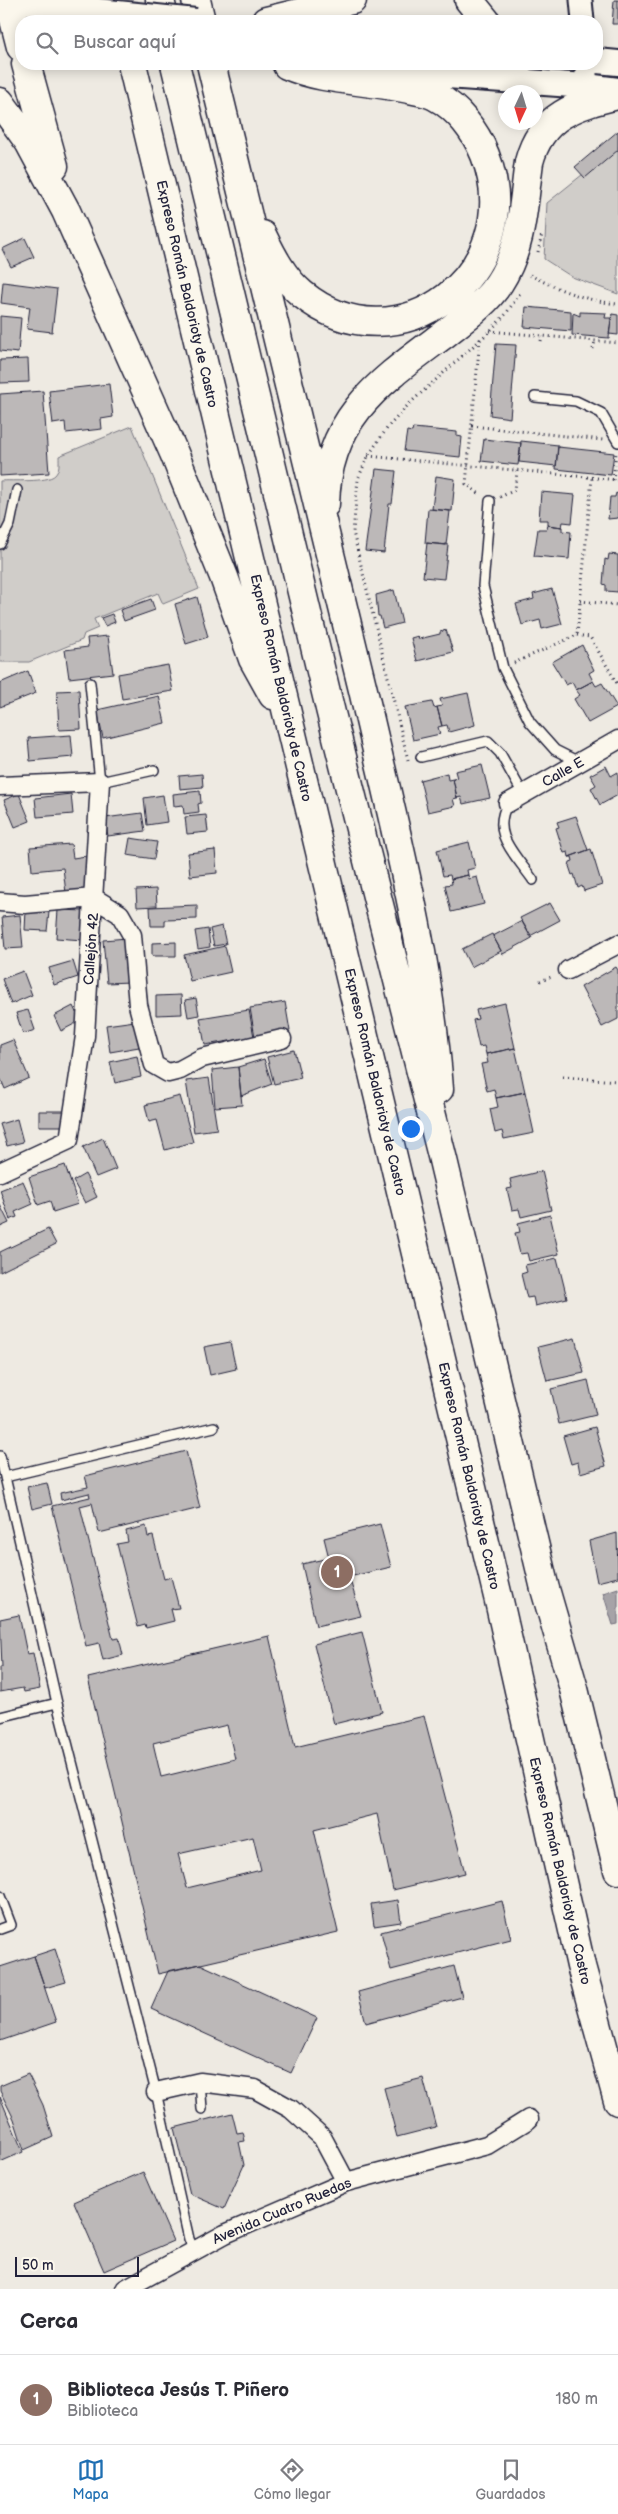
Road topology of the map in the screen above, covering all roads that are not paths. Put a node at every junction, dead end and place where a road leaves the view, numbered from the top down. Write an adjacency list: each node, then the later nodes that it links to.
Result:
1 (10, 0): 9 (main road, bridge); 15 (highway)
2 (117, 0): 8 (highway)
3 (160, 0): 10 (highway)
4 (196, 0): 11 (highway)
5 (352, 0): 12 (highway)
6 (469, 0): 13 (highway)
7 (581, 0): 14 (street)
8 (121, 15)
9 (141, 15)
10 (164, 15)
11 (200, 15)
12 (291, 15)
13 (481, 15)
14 (582, 15)
15 (15, 39)
16 (603, 62): 17 (main road)
17 (618, 63)
18 (28, 70): 29 (highway)
19 (133, 70): 37 (highway, Expreso Román Baldorioty de Castro)
20 (176, 70): 51 (highway)
21 (212, 70): 28 (highway)
22 (297, 70): 28 (highway)
23 (447, 70): 24 (main road)
24 (586, 75): 25 (main road)
25 (618, 90)
26 (618, 95): 34 (highway)
27 (0, 102): 29 (highway)
28 (240, 188): 34 (highway)
29 (66, 211): 37 (highway)
30 (535, 396): 31 (lane)
31 (618, 442)
32 (17, 490): 35 (lane)
33 (490, 501): 40 (lane)
34 (324, 526): 51 (highway)
35 (0, 544)
36 (90, 683): 42 (lane)
37 (290, 724): 65 (highway, Expreso Román Baldorioty de Castro)
38 (618, 740): 40 (street, Calle E)
39 (421, 757): 44 (lane)
40 (579, 763): 44 (street, Calle E)
41 (154, 770): 42 (lane)
42 (100, 782): 43 (street); 46 (street, Callejón 42)
43 (0, 786)
44 (515, 799): 45 (lane)
45 (533, 880)
46 (94, 898): 47 (street); 50 (street); 52 (street, Callejón 42)
47 (0, 902)
48 (618, 944): 49 (street)
49 (568, 970)
50 (282, 1039)
51 (444, 1160): 56 (highway)
52 (0, 1172)
53 (214, 1427): 55 (lane)
54 (0, 1456): 55 (lane)
55 (5, 1476): 57 (lane)
56 (574, 1689): 59 (highway); 60 (highway)
57 (57, 1703): 58 (lane); 64 (lane)
58 (0, 1717)
59 (618, 1804)
60 (618, 1870)
61 (0, 1896): 62 (lane)
62 (0, 1929)
63 (200, 2082): 64 (street); 66 (lane); 68 (street)
64 (156, 2092): 69 (lane)
65 (618, 2100)
66 (202, 2109)
67 (529, 2119): 68 (street, Avenida Cuatro Ruedas)
68 (346, 2182): 69 (street, Avenida Cuatro Ruedas)
69 (194, 2250): 70 (street, Avenida Cuatro Ruedas)
70 (125, 2289)

